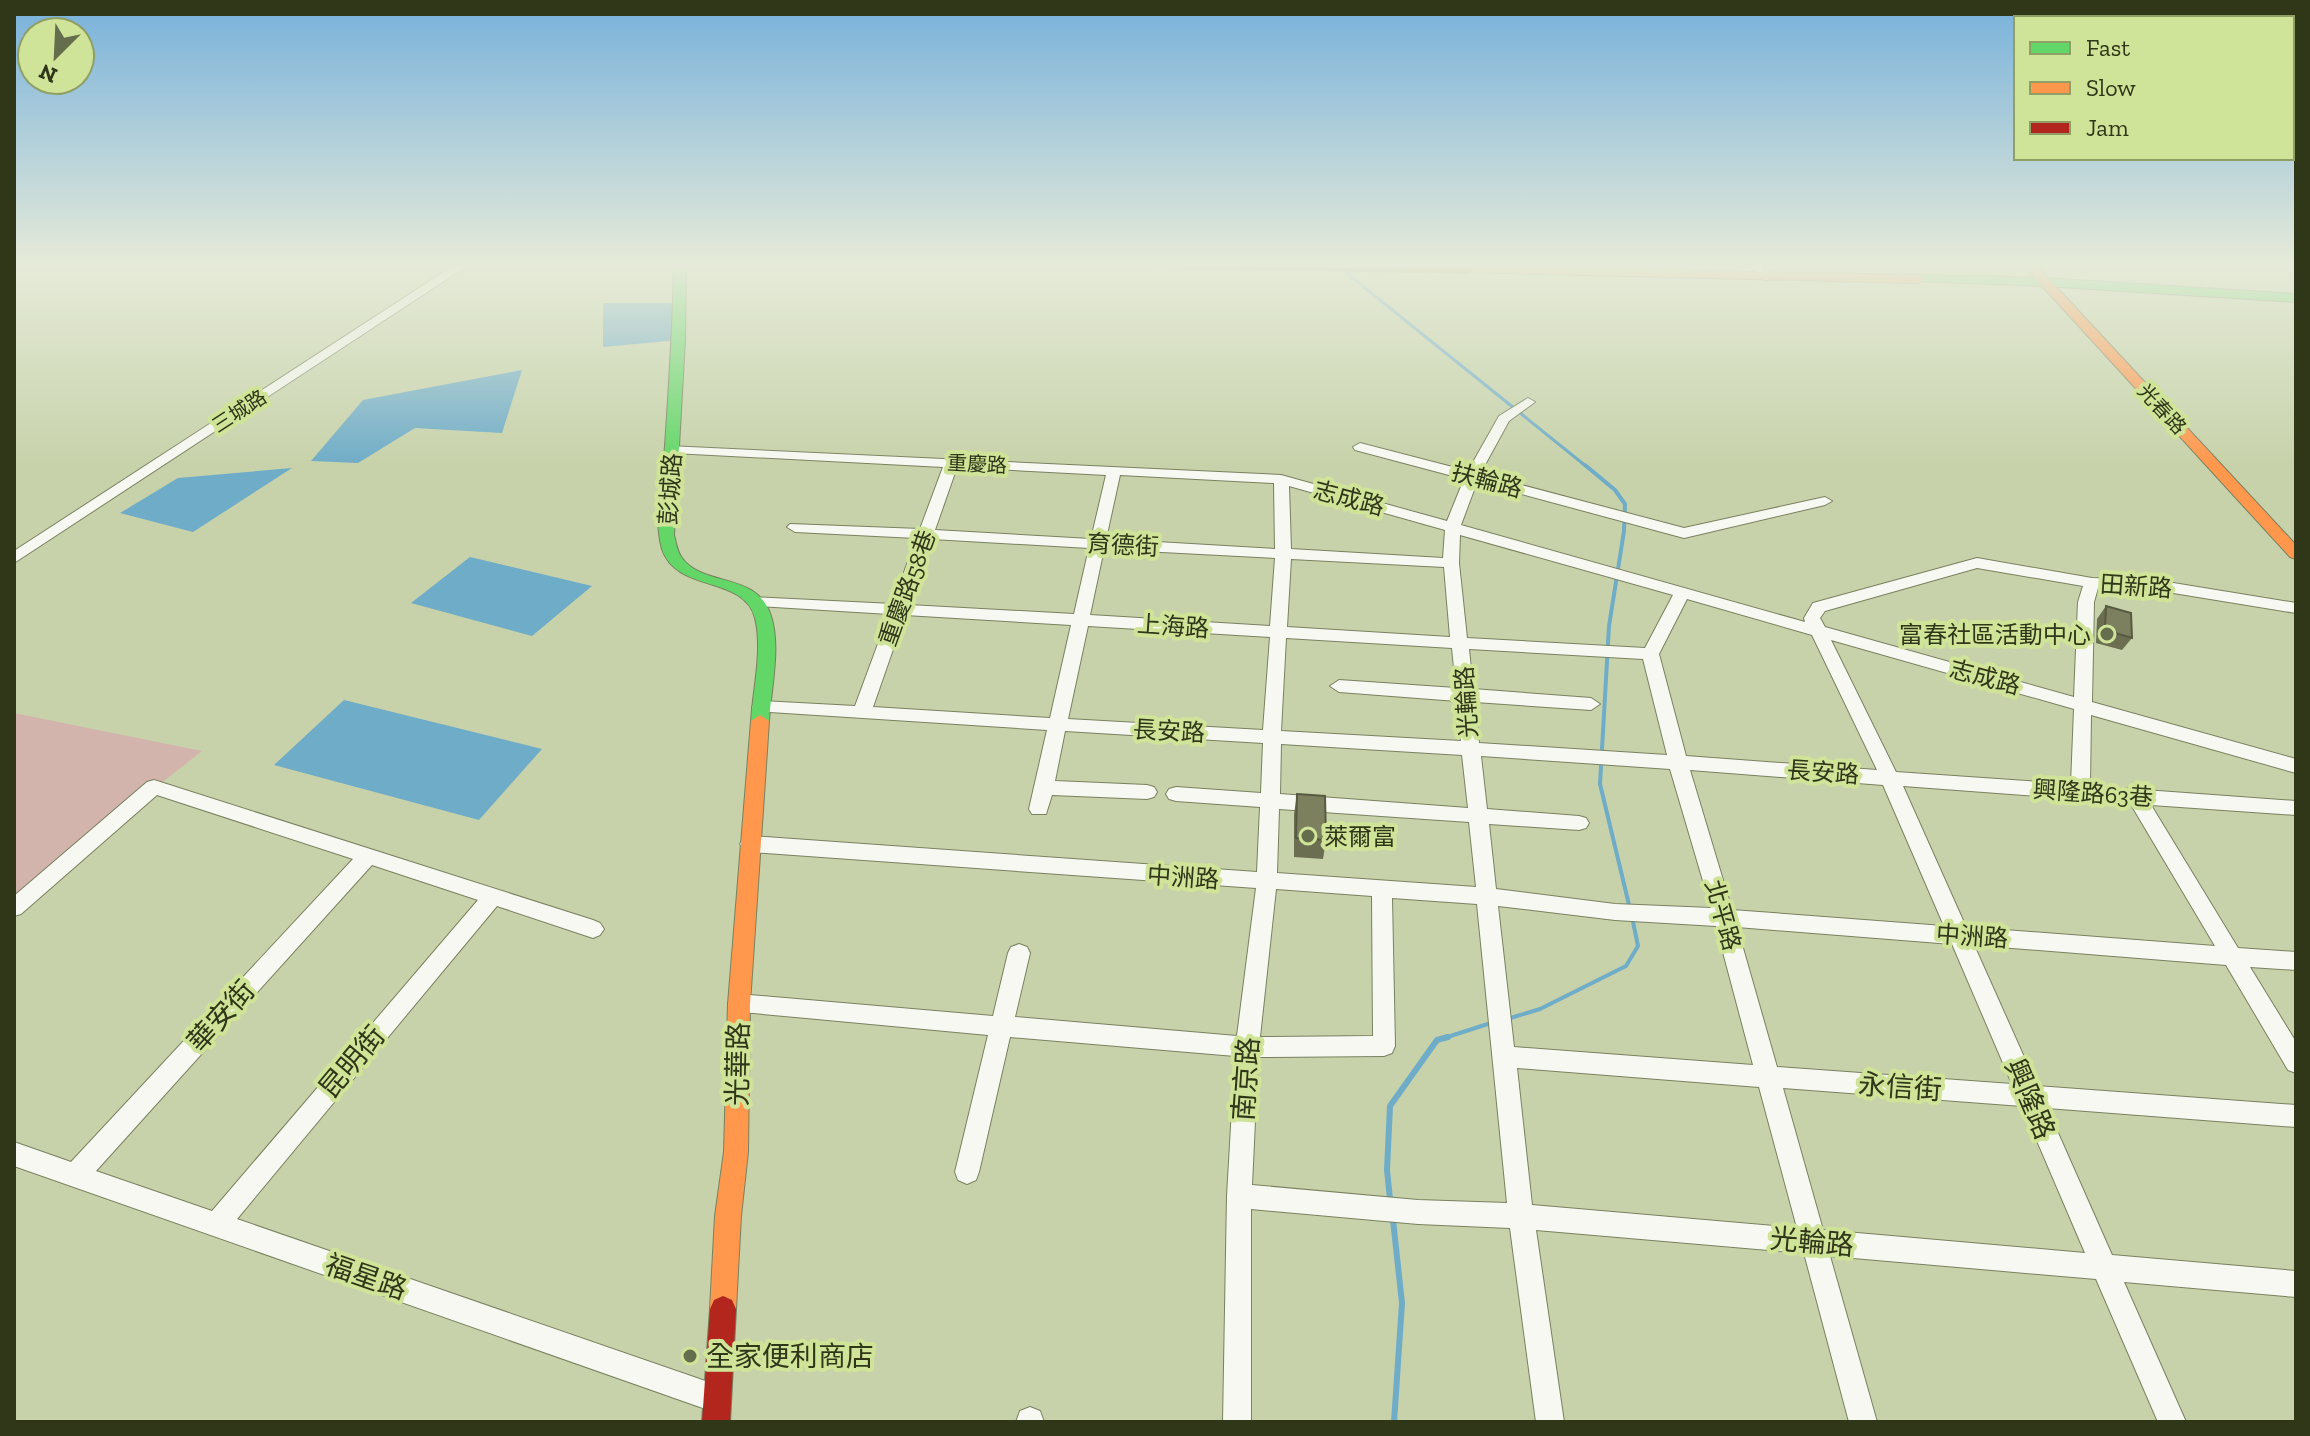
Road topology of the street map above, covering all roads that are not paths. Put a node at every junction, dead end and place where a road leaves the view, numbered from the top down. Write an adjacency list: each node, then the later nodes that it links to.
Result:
1 (361, 331): 18 (street, 三城路)
2 (677, 331): 6 (main road, 彭城路)
3 (2090, 331): 17 (main road, 光春路)
4 (1525, 404): 9 (street, 光輪路)
5 (1360, 447): 9 (street, 扶輪路)
6 (673, 449): 7 (street, 重慶路); 22 (main road, 彭城路)
7 (951, 463): 8 (street, 重慶路); 14 (street, 重慶路58巷)
8 (1114, 470): 10 (street, 重慶路); 15 (street)
9 (1472, 476): 11 (street, 扶輪路); 12 (street, 光輪路)
10 (1281, 479): 12 (street, 志成路); 16 (street, 南京路)
11 (1825, 501)
12 (1453, 526): 19 (street, 光輪路); 21 (street, 志成路)
13 (795, 527): 14 (street, 育德街)
14 (927, 534): 15 (street, 育德街); 24 (street, 重慶路58巷)
15 (1099, 544): 16 (street, 育德街); 25 (street)
16 (1283, 554): 19 (street, 育德街); 26 (street, 南京路)
17 (2296, 554)
18 (14, 558)
19 (1451, 563): 28 (street, 光輪路)
20 (2092, 583): 23 (street, 田新路); 27 (street, 田新路); 33 (street)
21 (1682, 594): 27 (street, 志成路); 29 (street)
22 (757, 601): 24 (street, 上海路); 34 (main road)
23 (2296, 608)
24 (899, 609): 25 (street, 上海路); 35 (street, 重慶路58巷)
25 (1082, 620): 26 (street, 上海路); 36 (street)
26 (1279, 632): 28 (street, 上海路); 37 (street, 南京路)
27 (1817, 632): 33 (street, 志成路); 41 (street, 興隆路)
28 (1461, 643): 29 (street, 上海路); 31 (street, 光輪路)
29 (1650, 654): 39 (street, 北平路)
30 (1339, 686): 31 (street)
31 (1466, 694): 32 (street); 38 (street, 光輪路)
32 (1591, 704)
33 (2082, 704): 40 (street, 志成路); 44 (street)
34 (761, 707): 35 (street, 長安路); 52 (main road, 光華路)
35 (862, 713): 36 (street, 長安路)
36 (1059, 724): 37 (street, 長安路); 42 (street)
37 (1272, 737): 38 (street, 長安路); 47 (street, 南京路)
38 (1469, 749): 39 (street, 長安路); 50 (street, 光輪路)
39 (1678, 763): 41 (street, 長安路); 59 (street, 北平路)
40 (2296, 766)
41 (1889, 776): 44 (street, 興隆路63巷); 61 (street, 興隆路)
42 (1043, 788): 43 (street); 49 (street)
43 (1147, 792)
44 (2080, 793): 46 (street, 興隆路63巷)
45 (1176, 794): 47 (street)
46 (2136, 796): 48 (street, 興隆路63巷); 63 (street)
47 (1271, 802): 50 (street); 54 (street, 南京路)
48 (2296, 808)
49 (1039, 809)
50 (1478, 817): 51 (street); 56 (street, 光輪路)
51 (1579, 823)
52 (750, 844): 54 (street, 中洲路); 65 (main road, 光華路)
53 (368, 856): 57 (street); 58 (street); 75 (street, 華安街)
54 (1267, 882): 55 (street, 中洲路); 67 (street, 南京路)
55 (1382, 889): 56 (street, 中洲路); 67 (street)
56 (1487, 896): 59 (street, 中洲路); 68 (street, 光輪路)
57 (491, 899): 60 (street); 78 (street, 昆明街)
58 (14, 908)
59 (1724, 917): 61 (street, 中洲路); 70 (street, 北平路)
60 (593, 929)
61 (1959, 935): 63 (street, 中洲路); 71 (street, 興隆路)
62 (1019, 953): 66 (street)
63 (2230, 956): 64 (street, 中洲路); 69 (street)
64 (2296, 961)
65 (739, 1004): 66 (street); 82 (main road, 光華路)
66 (999, 1026): 67 (street); 74 (street)
67 (1247, 1047): 76 (street, 南京路)
68 (1504, 1052): 70 (street, 永信街); 77 (street)
69 (2296, 1063)
70 (1768, 1077): 71 (street, 永信街); 79 (street, 北平路)
71 (2029, 1096): 72 (street, 永信街); 80 (street, 興隆路)
72 (2296, 1116)
73 (14, 1154): 75 (street, 福星路)
74 (967, 1172)
75 (75, 1176): 78 (street, 福星路)
76 (1239, 1196): 77 (street, 光輪路); 83 (street, 南京路)
77 (1521, 1216): 79 (street, 光輪路); 84 (street)
78 (215, 1226): 82 (street, 福星路)
79 (1812, 1243): 80 (street, 光輪路); 85 (street, 北平路)
80 (2103, 1267): 81 (street, 光輪路); 86 (street, 興隆路)
81 (2296, 1284)
82 (716, 1411)
83 (1237, 1422)
84 (1550, 1422)
85 (1863, 1422)
86 (2172, 1422)

